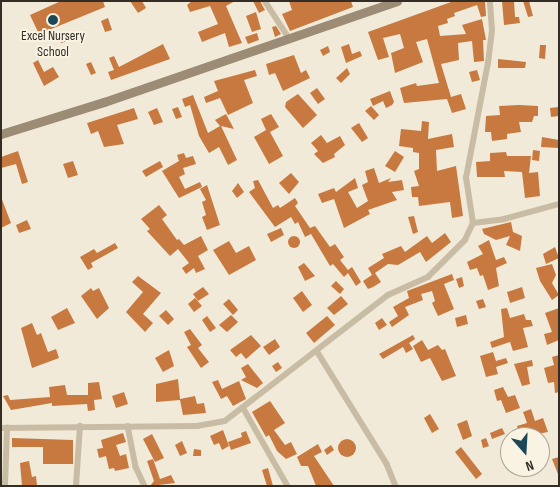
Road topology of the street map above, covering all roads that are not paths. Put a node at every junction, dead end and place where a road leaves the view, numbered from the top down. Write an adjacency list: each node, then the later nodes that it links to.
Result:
1 (265, 1): 4 (street)
2 (397, 1): 4 (main road)
3 (490, 1): 7 (street)
4 (289, 38): 5 (main road)
5 (1, 134)
6 (559, 204): 7 (street)
7 (473, 223): 8 (street)
8 (317, 351): 9 (street); 17 (street)
9 (244, 409): 11 (street); 16 (street)
10 (80, 426): 11 (street); 12 (street); 14 (street)
11 (128, 426): 15 (street)
12 (4, 428): 13 (street)
13 (5, 486)
14 (76, 486)
15 (144, 486)
16 (288, 486)
17 (396, 486)

